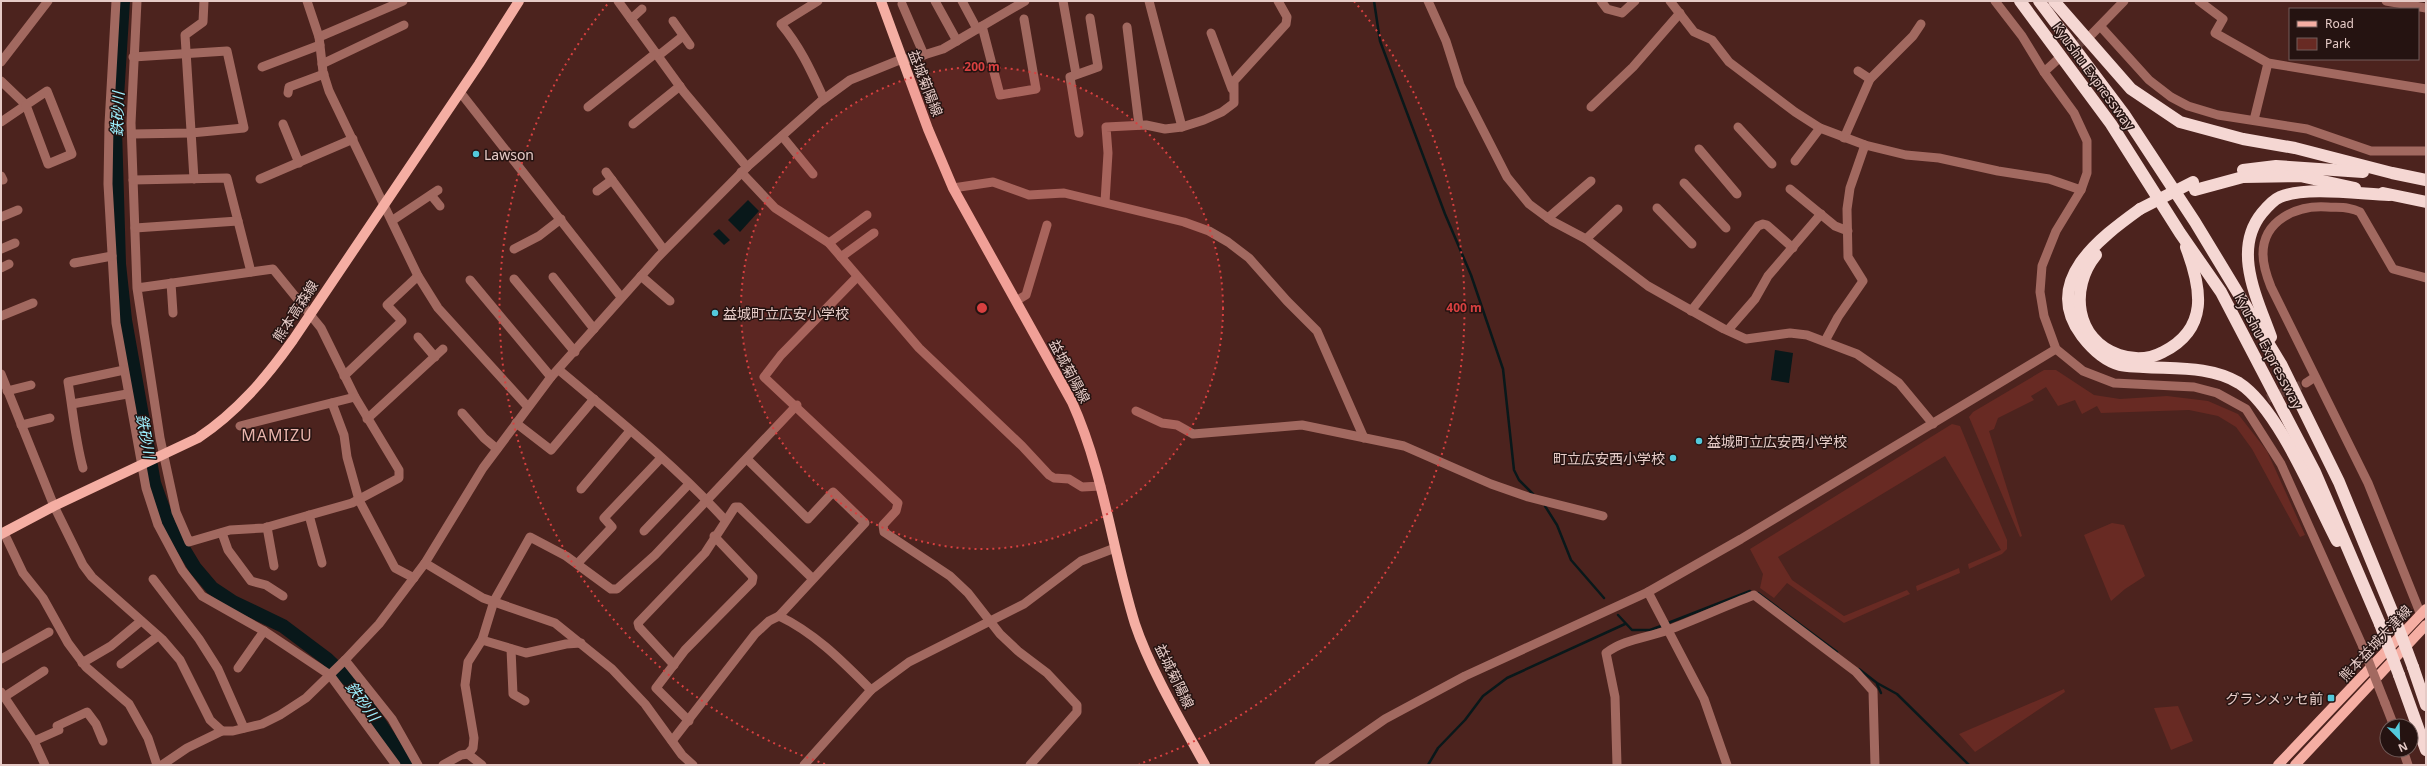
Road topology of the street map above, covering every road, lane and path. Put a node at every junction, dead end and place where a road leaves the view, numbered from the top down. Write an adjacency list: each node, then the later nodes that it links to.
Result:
1 (48, 1): 54 (street)
2 (116, 1): 139 (street)
3 (137, 1): 51 (street)
4 (204, 1): 48 (street)
5 (307, 1): 45 (street)
6 (403, 1): 45 (street)
7 (519, 1): 66 (main road, 熊本高森線)
8 (618, 1): 34 (street)
9 (818, 1): 69 (street)
10 (881, 1): 52 (main road, 益城菊陽線)
11 (935, 1): 46 (street)
12 (962, 1): 39 (street)
13 (1025, 1): 29 (street)
14 (1063, 1): 61 (street)
15 (1149, 1): 78 (street)
16 (1278, 1): 68 (street)
17 (1428, 1): 121 (street)
18 (1601, 1): 19 (street)
19 (1635, 1)
20 (1670, 1): 32 (street)
21 (1995, 1): 59 (street)
22 (2020, 1): 130 (highway, Kyushu Expressway)
23 (2039, 1): 168 (highway, Kyushu Expressway)
24 (2054, 1): 95 (highway)
25 (2124, 1): 41 (street)
26 (2199, 1): 55 (street)
27 (2386, 1): 30 (street)
28 (902, 4): 50 (street)
29 (1009, 4): 39 (street)
30 (2426, 8)
31 (642, 9): 34 (street)
32 (1680, 13): 72 (street); 80 (street)
33 (1090, 18): 61 (street)
34 (631, 19): 49 (street)
35 (1024, 19): 39 (street)
36 (672, 21): 44 (street)
37 (1921, 24): 62 (street)
38 (404, 25): 56 (street)
39 (980, 27): 46 (street)
40 (1127, 27): 77 (street)
41 (2101, 27): 43 (street); 73 (street)
42 (1211, 32): 68 (street)
43 (2092, 34)
44 (683, 36): 47 (street); 49 (street)
45 (319, 41): 56 (street); 57 (street)
46 (957, 42): 50 (street)
47 (690, 45)
48 (187, 54): 51 (street); 81 (street); 81 (street)
49 (657, 55): 64 (street); 71 (street)
50 (924, 55): 52 (street)
51 (133, 57): 83 (street)
52 (902, 59): 69 (street); 104 (main road, 益城菊陽線)
53 (2056, 61): 59 (street)
54 (1, 62)
55 (2268, 63): 65 (street); 73 (street)
56 (322, 64): 60 (street)
57 (262, 67)
58 (1858, 71): 62 (street)
59 (2044, 72): 106 (street)
60 (324, 74): 67 (street); 86 (street)
61 (1076, 74): 82 (street)
62 (1870, 79): 85 (street)
63 (1, 80): 70 (street)
64 (680, 86): 76 (street); 94 (street)
65 (2426, 89)
66 (460, 92): 110 (main road, 熊本高森線); 122 (street)
67 (288, 93)
68 (1235, 96): 78 (street)
69 (824, 99): 84 (street)
70 (26, 105): 70 (street); 74 (street)
71 (588, 106)
72 (1591, 107)
73 (2254, 120): 89 (street)
74 (1, 122)
75 (283, 124): 92 (street)
76 (633, 124)
77 (1139, 125): 78 (street); 111 (street)
78 (1182, 127)
79 (1738, 127): 93 (street)
80 (1820, 128): 85 (street); 91 (street)
81 (191, 133): 83 (street); 97 (street)
82 (1079, 133)
83 (132, 134): 99 (street)
84 (784, 134): 90 (street); 94 (street); 96 (street)
85 (1844, 138): 87 (street)
86 (354, 139): 92 (street); 110 (street)
87 (1865, 145): 106 (street); 128 (street)
88 (1699, 149): 108 (street)
89 (2426, 152)
90 (805, 155)
91 (1795, 161)
92 (299, 163): 98 (street)
93 (1772, 164)
94 (744, 170): 133 (street); 138 (street)
95 (2392, 173): 100 (highway); 103 (highway)
96 (813, 174)
97 (194, 178): 99 (street); 124 (street)
98 (260, 179)
99 (133, 180): 126 (street)
100 (2426, 180)
101 (1591, 181): 121 (street)
102 (1684, 183): 127 (street)
103 (2194, 186): 109 (highway); 117 (highway, bridge)
104 (953, 188): 111 (street); 154 (main road, 益城菊陽線)
105 (1790, 189): 118 (street)
106 (2081, 190): 164 (street)
107 (597, 191): 138 (street)
108 (1737, 194)
109 (2389, 195): 112 (highway); 168 (highway)
110 (384, 202): 123 (street); 158 (main road, 熊本高森線)
111 (1105, 202): 196 (street)
112 (2426, 202)
113 (440, 206): 123 (street)
114 (1618, 208): 131 (street)
115 (1657, 208): 134 (street)
116 (18, 210): 120 (street)
117 (2142, 213): 130 (highway); 232 (highway)
118 (1821, 214): 128 (street); 135 (street)
119 (867, 215): 133 (street)
120 (1, 217)
121 (1548, 218): 131 (street)
122 (561, 219): 137 (street); 152 (street)
123 (393, 220): 143 (street)
124 (238, 221): 126 (street); 142 (street)
125 (1047, 225): 154 (street)
126 (135, 228): 151 (street)
127 (1726, 228)
128 (1848, 231): 163 (street)
129 (874, 232): 140 (street)
130 (2180, 233): 232 (highway, Kyushu Expressway)
131 (1586, 239): 156 (street)
132 (15, 242): 136 (street)
133 (829, 243): 140 (street)
134 (1692, 244)
135 (1793, 248): 156 (street); 161 (street)
136 (1, 249)
137 (514, 249)
138 (664, 250): 144 (street)
139 (112, 256): 141 (street); 169 (street)
140 (841, 257): 146 (street)
141 (74, 263)
142 (251, 272): 150 (street); 158 (street)
143 (418, 276): 172 (street); 185 (street)
144 (640, 276): 152 (street); 153 (street)
145 (553, 277): 160 (street)
146 (857, 277): 184 (street); 204 (street)
147 (2426, 278): 174 (street)
148 (514, 279): 166 (street)
149 (470, 280): 173 (street)
150 (171, 283): 151 (street); 157 (street)
151 (137, 288): 198 (street)
152 (621, 297): 160 (street)
153 (670, 301)
154 (1016, 301): 204 (main road, 益城菊陽線)
155 (33, 303): 159 (street)
156 (1691, 311): 161 (street)
157 (173, 313)
158 (310, 313): 172 (street); 198 (main road, 熊本高森線)
159 (1, 316)
160 (594, 329): 166 (street)
161 (1728, 330): 163 (street)
162 (418, 337): 167 (street)
163 (1825, 341): 192 (street)
164 (2056, 349): 186 (street); 192 (street)
165 (444, 350): 167 (street)
166 (575, 352): 170 (street)
167 (435, 357): 190 (street)
168 (2281, 364): 252 (highway, Kyushu Expressway, bridge)
169 (124, 370): 178 (street); 181 (street)
170 (559, 370): 173 (street); 180 (street)
171 (1, 374): 177 (street)
172 (344, 376): 179 (street)
173 (551, 377): 185 (street)
174 (2315, 377): 175 (street); 228 (street)
175 (2306, 383)
176 (31, 385): 177 (street)
177 (7, 391): 193 (street)
178 (127, 394): 181 (street); 201 (street)
179 (355, 397): 182 (street); 190 (street)
180 (594, 399): 191 (street); 195 (street)
181 (72, 404): 202 (street)
182 (332, 404): 194 (street); 206 (street)
183 (2255, 404): 186 (street)
184 (796, 405): 200 (street); 231 (street)
185 (528, 407): 191 (street)
186 (2246, 409): 253 (street, bridge)
187 (1136, 411): 196 (street)
188 (462, 412): 197 (street)
189 (50, 418): 193 (street)
190 (367, 419): 206 (street)
191 (516, 423): 197 (street)
192 (1933, 424): 225 (street)
193 (21, 425): 208 (street)
194 (240, 426)
195 (630, 431): 199 (street); 205 (street)
196 (1364, 438): 210 (street)
197 (497, 449): 219 (street)
198 (162, 456): 201 (main road, 熊本高森線); 214 (street)
199 (661, 458): 203 (street); 220 (street)
200 (747, 459): 207 (street); 223 (street)
201 (144, 465): 208 (main road, 熊本高森線); 235 (street)
202 (83, 468)
203 (689, 484): 207 (street); 213 (street)
204 (1101, 486): 217 (main road, 益城菊陽線)
205 (581, 489)
206 (359, 500): 209 (street); 222 (street)
207 (707, 500): 211 (street); 220 (street)
208 (54, 506): 215 (main road, 熊本高森線); 230 (street)
209 (309, 515): 212 (street); 218 (street)
210 (1603, 516)
211 (725, 520): 216 (street); 223 (street)
212 (267, 528): 214 (street); 221 (street)
213 (644, 530)
214 (222, 533): 226 (street)
215 (2, 534): 243 (street)
216 (714, 536): 245 (street); 245 (street)
217 (1114, 548): 231 (street); 272 (main road, 益城菊陽線)
218 (322, 563)
219 (424, 563): 222 (street); 227 (street)
220 (577, 564): 227 (street)
221 (274, 566)
222 (414, 578): 242 (street)
223 (812, 578): 229 (street)
224 (153, 579): 255 (street)
225 (1648, 592): 234 (street); 273 (street)
226 (283, 596)
227 (494, 600): 238 (street); 239 (street)
228 (2423, 612): 277 (main road, 熊本益城大津線)
229 (778, 616): 249 (street); 254 (street)
230 (141, 621): 237 (street); 243 (street)
231 (991, 621): 249 (street); 271 (street)
232 (2380, 624): 260 (highway, Kyushu Expressway, bridge)
233 (2426, 625): 278 (main road, 熊本益城大津線)
234 (1667, 630): 274 (street); 275 (street); 276 (street)
235 (264, 631): 246 (street); 248 (street)
236 (50, 632): 241 (street)
237 (158, 636): 244 (street); 256 (street)
238 (482, 640): 240 (street); 261 (street)
239 (581, 643): 240 (street); 259 (street)
240 (511, 649): 251 (street)
241 (1, 659)
242 (345, 660): 248 (street); 266 (street)
243 (82, 663): 263 (street)
244 (121, 664)
245 (674, 665): 254 (street)
246 (238, 668)
247 (44, 671): 250 (street)
248 (331, 673): 255 (street); 265 (street)
249 (871, 690): 270 (street)
250 (2, 694): 257 (street)
251 (525, 701)
252 (2426, 705)
253 (2391, 718)
254 (689, 721): 259 (street)
255 (244, 728): 256 (street)
256 (222, 731): 264 (street)
257 (34, 741): 258 (street); 262 (street)
258 (103, 741)
259 (672, 741): 269 (street)
260 (2426, 750)
261 (468, 754): 267 (street); 268 (street)
262 (45, 765)
263 (157, 765)
264 (162, 765)
265 (395, 765)
266 (418, 765)
267 (442, 765)
268 (482, 765)
269 (693, 765)
270 (804, 765)
271 (1030, 765)
272 (1205, 765)
273 (1319, 765)
274 (1616, 765)
275 (1727, 765)
276 (1875, 765)
277 (2278, 765)
278 (2295, 765)

